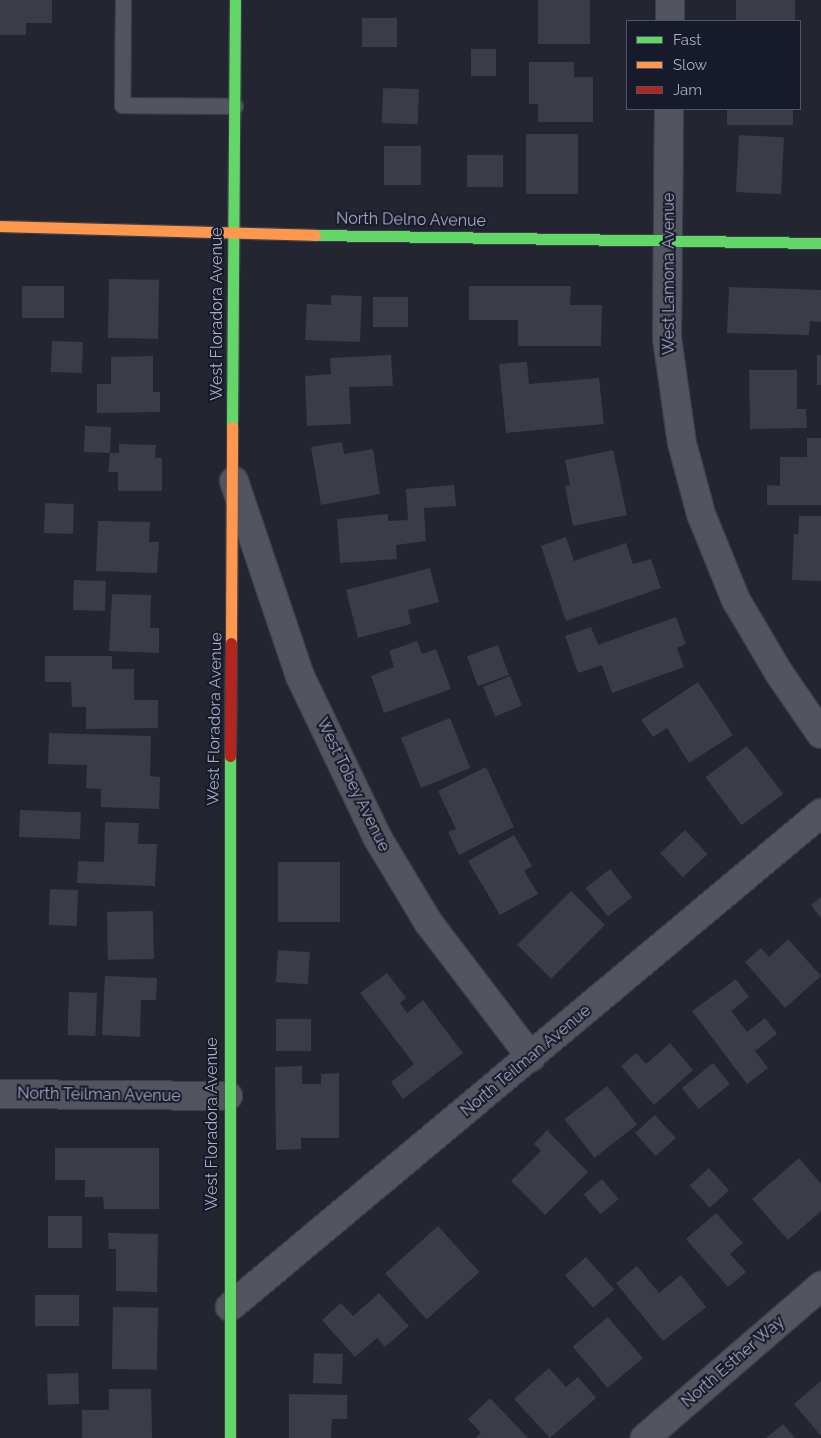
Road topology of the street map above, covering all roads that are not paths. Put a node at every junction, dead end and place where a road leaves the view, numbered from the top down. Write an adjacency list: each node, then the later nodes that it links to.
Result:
1 (123, 0): 5 (lane)
2 (235, 0): 5 (street, West Floradora Avenue)
3 (670, 0): 4 (street)
4 (670, 20)
5 (235, 106): 8 (street, West Floradora Avenue)
6 (669, 110): 9 (street, West Lamona Avenue)
7 (0, 226): 8 (street, North Delno Avenue)
8 (233, 232): 9 (street, North Delno Avenue); 11 (street, West Floradora Avenue)
9 (668, 241): 10 (street, North Delno Avenue); 12 (street, West Lamona Avenue)
10 (821, 243)
11 (234, 481): 14 (street, West Tobey Avenue); 16 (street, West Floradora Avenue)
12 (821, 734)
13 (821, 812): 14 (street, North Teilman Avenue)
14 (531, 1057): 18 (street, North Teilman Avenue)
15 (0, 1094): 16 (street, North Teilman Avenue)
16 (228, 1096): 18 (street, West Floradora Avenue)
17 (821, 1286): 20 (street, North Esther Way)
18 (230, 1307): 19 (street, West Floradora Avenue)
19 (230, 1438)
20 (645, 1438)

